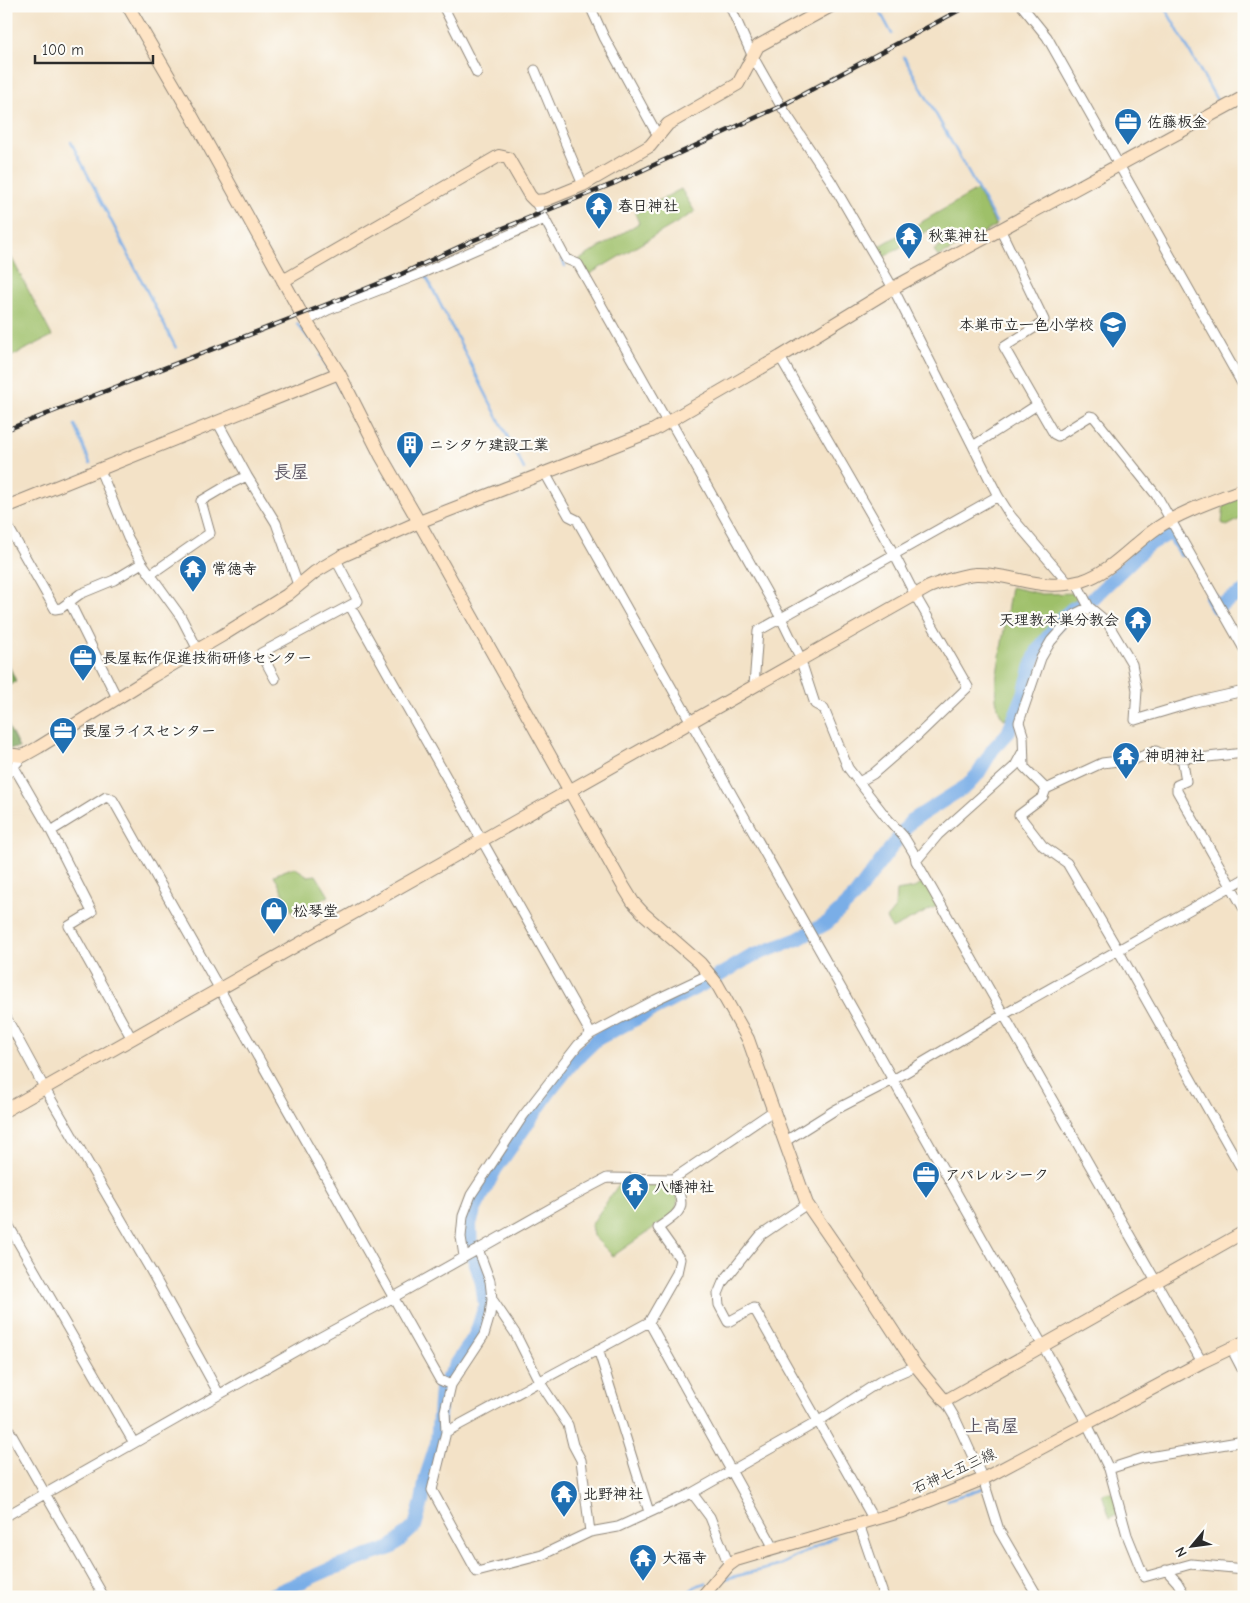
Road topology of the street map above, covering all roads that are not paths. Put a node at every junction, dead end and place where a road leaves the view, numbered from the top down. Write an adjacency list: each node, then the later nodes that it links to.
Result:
1 (128, 6): 17 (street)
2 (443, 6): 9 (street)
3 (590, 6): 11 (street)
4 (730, 6): 7 (street)
5 (831, 6): 7 (street)
6 (1022, 6): 12 (street)
7 (752, 55): 11 (street); 18 (street)
8 (535, 70): 13 (street)
9 (477, 73)
10 (1244, 97): 12 (street)
11 (658, 136): 13 (street)
12 (1118, 166): 16 (street); 22 (street)
13 (584, 185): 14 (street)
14 (536, 201): 15 (street); 17 (street)
15 (545, 219): 19 (street); 24 (street)
16 (1000, 229): 18 (street); 23 (street)
17 (283, 281): 19 (street)
18 (893, 288): 20 (street); 26 (street)
19 (307, 321): 21 (street)
20 (780, 356): 24 (street); 36 (street)
21 (339, 373): 25 (street); 34 (street)
22 (1244, 387)
23 (1037, 406): 26 (street); 33 (street)
24 (668, 422): 28 (street); 46 (street)
25 (218, 423): 27 (street); 29 (street)
26 (973, 446): 31 (street)
27 (100, 470): 32 (street); 38 (street)
28 (545, 473): 34 (street); 54 (street)
29 (247, 476): 39 (street); 41 (street)
30 (1244, 489): 33 (street)
31 (998, 496): 36 (street); 40 (street)
32 (6, 507)
33 (1170, 520): 40 (street); 47 (street)
34 (419, 522): 37 (street); 64 (street)
35 (6, 523): 43 (street)
36 (894, 554): 42 (street); 46 (street)
37 (336, 560): 41 (street); 44 (street)
38 (142, 563): 39 (street); 43 (street)
39 (151, 574): 48 (street)
40 (1073, 583): 42 (street); 45 (street)
41 (298, 585): 48 (street)
42 (915, 595): 49 (street); 62 (street)
43 (69, 601): 53 (street)
44 (350, 606): 50 (street); 66 (street)
45 (1089, 607): 52 (street); 55 (street)
46 (781, 618): 49 (street); 51 (street)
47 (1244, 649)
48 (198, 650): 53 (street)
49 (800, 660): 51 (street); 62 (street)
50 (275, 679)
51 (754, 686): 54 (street)
52 (1244, 691)
53 (117, 698): 58 (street)
54 (691, 722): 64 (street); 78 (street)
55 (1023, 751): 63 (street); 67 (street)
56 (6, 754): 58 (street)
57 (1244, 754): 59 (street)
58 (23, 756): 60 (street)
59 (1182, 758): 63 (street); 69 (street)
60 (14, 767): 61 (street); 65 (street)
61 (6, 775)
62 (859, 782): 67 (street)
63 (1046, 789): 71 (street)
64 (570, 792): 66 (street); 72 (street)
65 (51, 831): 73 (street); 77 (street)
66 (482, 841): 73 (street); 76 (street)
67 (916, 861): 74 (street)
68 (1244, 879): 69 (street)
69 (1231, 886): 70 (street); 71 (street)
70 (1244, 909)
71 (1118, 950): 74 (street); 83 (street)
72 (713, 979): 76 (street); 81 (street)
73 (219, 990): 77 (street); 91 (street)
74 (1004, 1015): 78 (street); 90 (street)
75 (6, 1017): 79 (street)
76 (591, 1034): 89 (street)
77 (132, 1039): 79 (street)
78 (892, 1080): 82 (street); 95 (street)
79 (45, 1089): 80 (street); 103 (street)
80 (6, 1110)
81 (773, 1111): 82 (street); 84 (street)
82 (784, 1142): 85 (street)
83 (1244, 1172)
84 (673, 1179): 88 (street); 93 (street)
85 (807, 1204): 99 (street); 105 (street)
86 (6, 1221): 110 (street)
87 (1244, 1232): 90 (street)
88 (478, 1249): 89 (street); 92 (street)
89 (464, 1256): 91 (street)
90 (1156, 1281): 95 (street); 98 (street)
91 (394, 1297): 102 (street); 103 (street)
92 (492, 1299): 101 (street); 102 (street)
93 (649, 1322): 97 (street); 112 (street)
94 (1244, 1342): 96 (street, 石神七五三線)
95 (1043, 1346): 104 (street); 106 (street)
96 (1231, 1348): 98 (street, 石神七五三線); 100 (street)
97 (598, 1349): 101 (street); 116 (street)
98 (1202, 1362): 106 (street, 石神七五三線)
99 (916, 1366): 104 (street); 105 (street)
100 (1244, 1373)
101 (538, 1381): 108 (street); 120 (street)
102 (447, 1383): 108 (street)
103 (219, 1394): 110 (street)
104 (945, 1401): 113 (street)
105 (819, 1421): 112 (street); 118 (street)
106 (1087, 1424): 111 (street); 113 (street, 石神七五三線)
107 (6, 1425): 115 (street)
108 (446, 1432): 120 (street)
109 (1244, 1441): 111 (street)
110 (134, 1443): 115 (street)
111 (1110, 1469): 124 (street)
112 (731, 1470): 114 (street); 121 (street)
113 (984, 1479): 118 (street, 石神七五三線); 128 (street)
114 (692, 1493): 116 (street); 122 (street)
115 (45, 1494): 117 (street); 126 (street)
116 (649, 1512): 120 (street)
117 (6, 1516)
118 (874, 1520): 119 (street, 石神七五三線)
119 (859, 1524): 121 (street, 石神七五三線); 127 (street)
120 (590, 1532)
121 (774, 1548): 122 (street, 石神七五三線)
122 (729, 1565): 125 (street, 石神七五三線)
123 (1244, 1569): 124 (street)
124 (1166, 1570): 129 (street)
125 (707, 1595)
126 (104, 1597)
127 (884, 1597)
128 (1038, 1597)
129 (1186, 1597)

